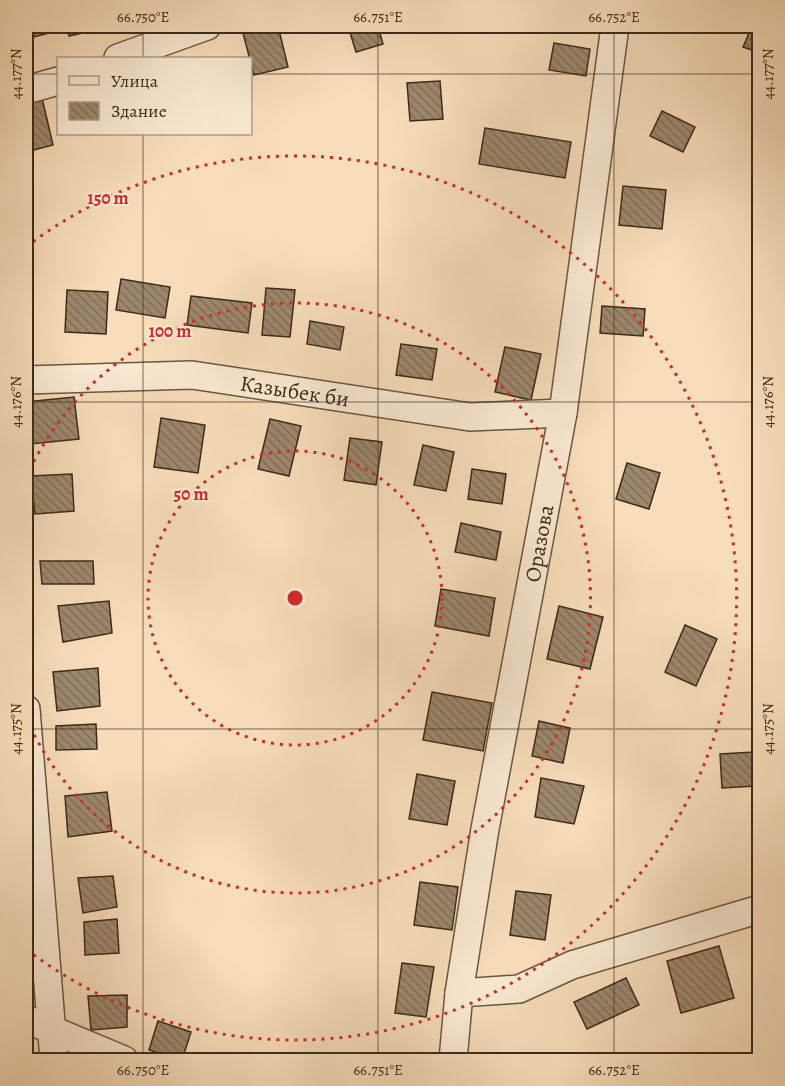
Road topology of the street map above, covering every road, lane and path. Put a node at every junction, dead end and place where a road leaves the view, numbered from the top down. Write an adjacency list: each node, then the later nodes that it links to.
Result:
1 (207, 26): 3 (street)
2 (615, 26): 7 (street, Оразова)
3 (121, 57)
4 (57, 81): 5 (street)
5 (26, 90)
6 (26, 380): 7 (street, Казыбек би)
7 (563, 413): 10 (street, Оразова)
8 (26, 709): 12 (street)
9 (759, 909): 10 (street)
10 (459, 993): 15 (street, Оразова)
11 (26, 1019): 12 (street)
12 (50, 1030): 13 (street); 14 (street)
13 (54, 1060)
14 (124, 1060)
15 (453, 1060)

